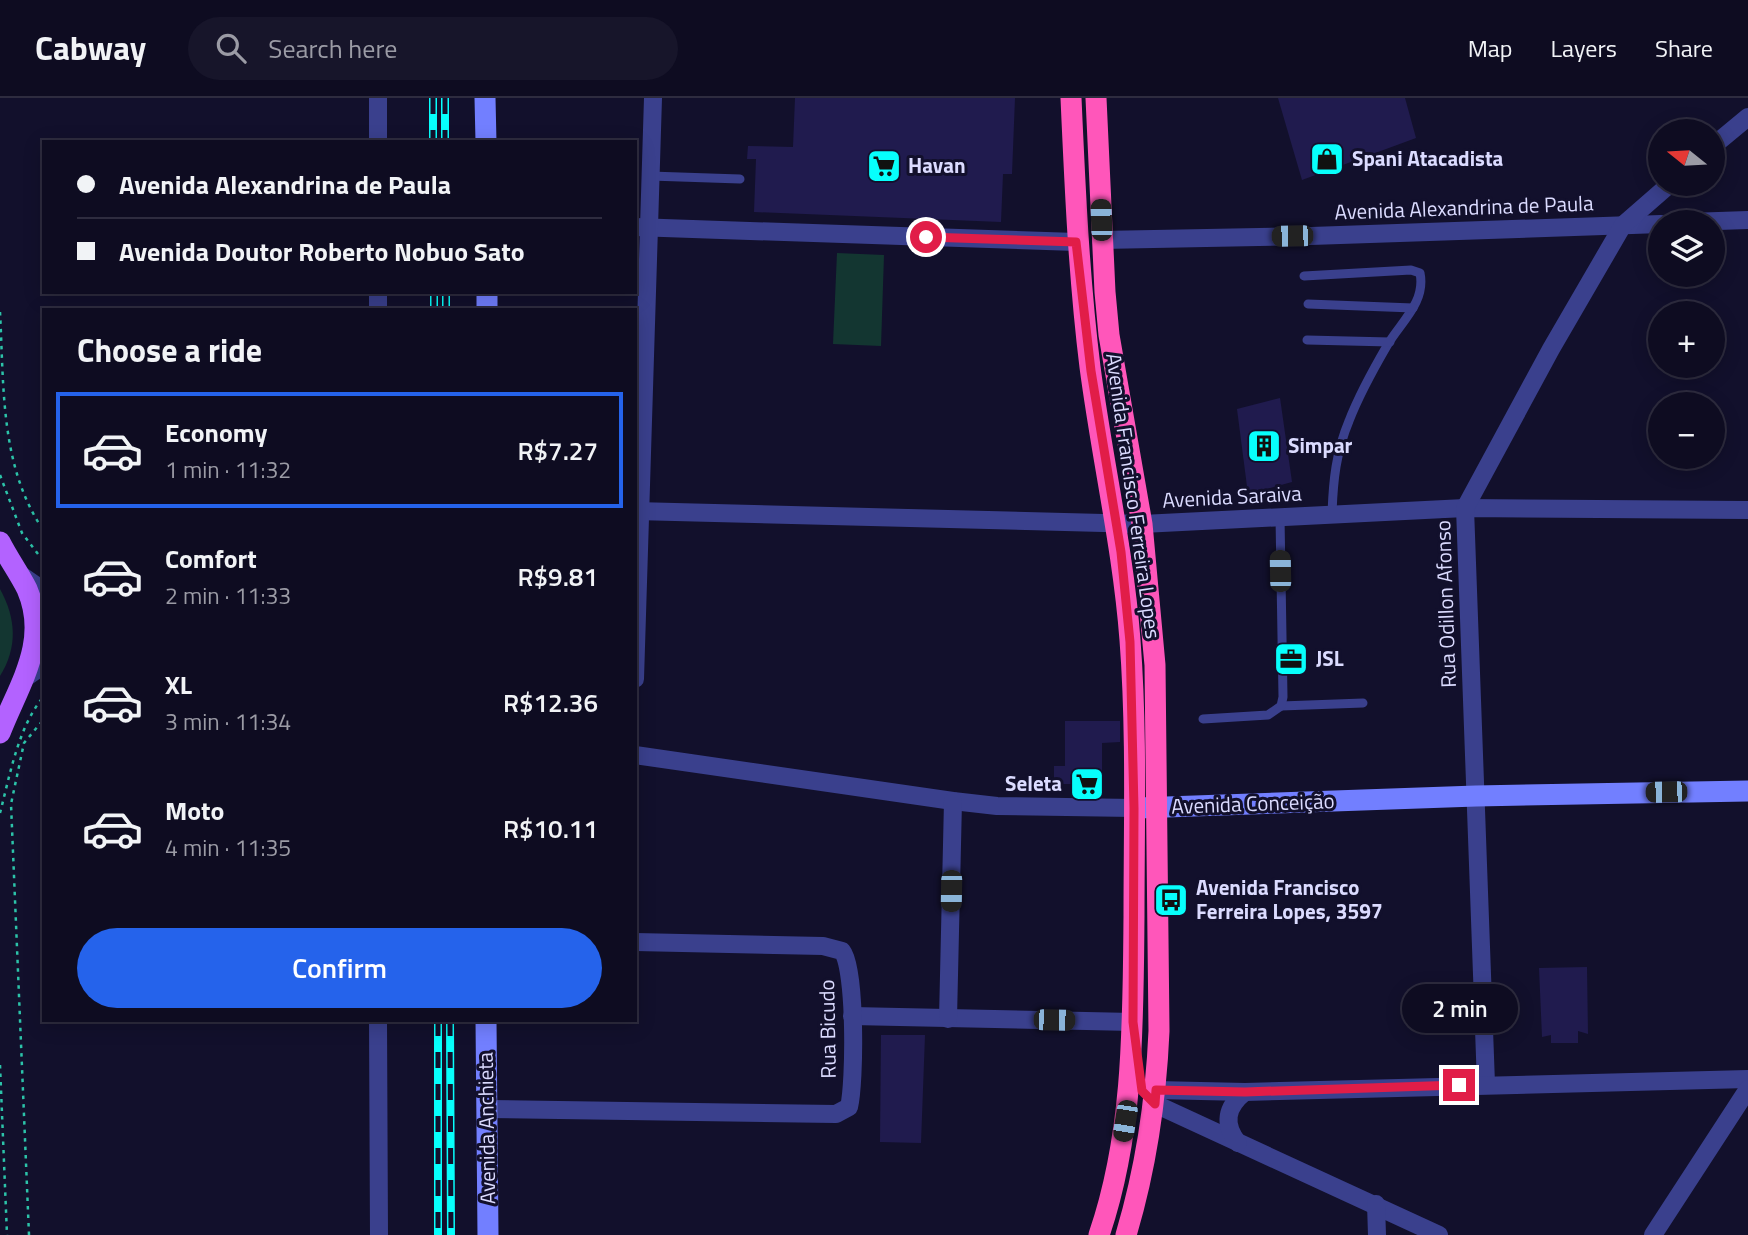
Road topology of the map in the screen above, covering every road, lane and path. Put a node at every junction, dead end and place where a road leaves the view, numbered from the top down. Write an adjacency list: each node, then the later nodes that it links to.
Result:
1 (378, 98): 8 (street)
2 (485, 98): 9 (street)
3 (653, 98): 10 (street)
4 (1072, 98): 19 (highway, Avenida Francisco Ferreira Lopes)
5 (1097, 98): 18 (highway, Avenida Francisco Ferreira Lopes)
6 (1748, 117): 7 (street)
7 (1726, 135)
8 (378, 140)
9 (486, 140)
10 (650, 176): 11 (lane); 17 (street)
11 (740, 179)
12 (1656, 196): 16 (street, Rua Odillon Afonso)
13 (1748, 220): 14 (street)
14 (1725, 221)
15 (1648, 224): 16 (street, Avenida Alexandrina de Paula)
16 (1623, 225): 18 (street, Avenida Alexandrina de Paula); 27 (street, Rua Odillon Afonso)
17 (642, 227): 19 (street); 29 (street)
18 (1101, 240): 33 (highway, Avenida Francisco Ferreira Lopes)
19 (1076, 242): 32 (highway, Avenida Francisco Ferreira Lopes)
20 (1304, 276): 22 (lane)
21 (1308, 304): 22 (lane)
22 (1413, 308): 25 (lane)
23 (0, 312): 34 (path)
24 (1307, 340): 25 (lane)
25 (1390, 342): 30 (lane)
26 (0, 475): 37 (path)
27 (1465, 508): 28 (street, Avenida Saraiva); 30 (street, Avenida Saraiva); 52 (street, Rua Odillon Afonso)
28 (1748, 510)
29 (638, 511): 32 (street, Avenida Saraiva); 38 (street)
30 (1332, 515): 31 (street, Avenida Saraiva)
31 (1280, 517): 33 (street, Avenida Saraiva); 45 (lane)
32 (1116, 524): 33 (street, Avenida Saraiva); 55 (highway, Avenida Francisco Ferreira Lopes)
33 (1142, 524): 54 (highway, Avenida Francisco Ferreira Lopes)
34 (42, 527)
35 (0, 542): 39 (main road)
36 (0, 555): 39 (main road)
37 (42, 559)
38 (637, 567)
39 (15, 570): 40 (street); 42 (main road)
40 (42, 590)
41 (42, 667): 42 (street)
42 (22, 683): 46 (main road); 49 (main road)
43 (42, 698): 56 (path)
44 (1363, 704): 45 (lane)
45 (1281, 706): 47 (lane)
46 (0, 709)
47 (1203, 719)
48 (42, 721): 73 (path)
49 (0, 733)
50 (637, 755): 53 (street, Avenida Conceição)
51 (1748, 791): 52 (street, Avenida Conceição)
52 (1476, 796): 54 (street, Avenida Conceição); 65 (street, Rua Odillon Afonso)
53 (953, 801): 55 (street, Avenida Conceição); 59 (street)
54 (1157, 807): 55 (street, Avenida Conceição); 68 (highway, Avenida Francisco Ferreira Lopes)
55 (1134, 808): 62 (highway, Avenida Francisco Ferreira Lopes)
56 (0, 813)
57 (637, 942): 58 (street, Rua Bicudo)
58 (852, 1016): 59 (street); 69 (street, Rua Bicudo)
59 (948, 1019): 62 (street)
60 (379, 1022): 74 (street)
61 (486, 1022): 69 (street, Avenida Anchieta)
62 (1133, 1022): 68 (highway); 76 (highway, Avenida Francisco Ferreira Lopes)
63 (0, 1065): 72 (path)
64 (1748, 1079): 65 (street)
65 (1486, 1084): 67 (street)
66 (1748, 1089): 80 (street)
67 (1245, 1092): 68 (street); 70 (street)
68 (1156, 1097): 70 (street); 77 (highway, Avenida Francisco Ferreira Lopes)
69 (486, 1109): 75 (street, Avenida Anchieta)
70 (1238, 1143): 71 (street)
71 (1376, 1204): 78 (street); 79 (street)
72 (7, 1235)
73 (29, 1235)
74 (379, 1235)
75 (488, 1235)
76 (1099, 1235)
77 (1126, 1235)
78 (1377, 1235)
79 (1439, 1235)
80 (1653, 1235)

